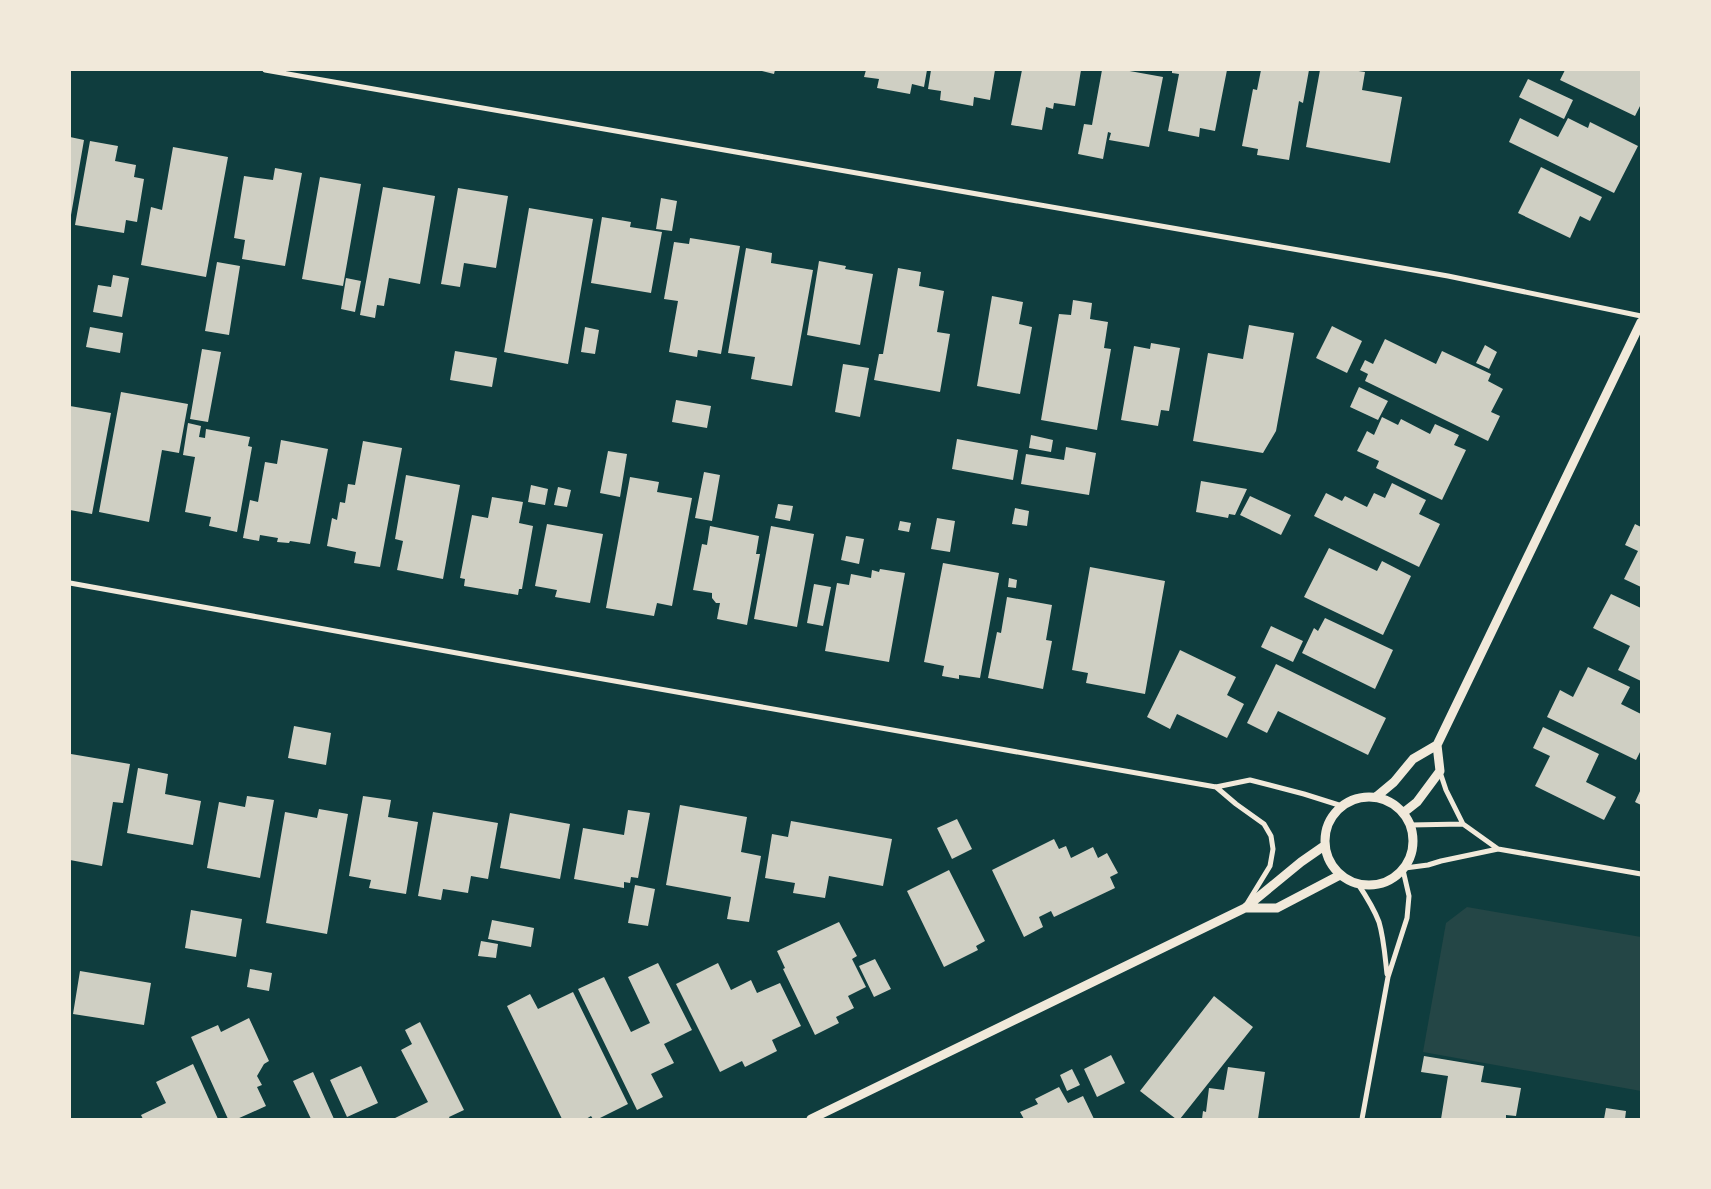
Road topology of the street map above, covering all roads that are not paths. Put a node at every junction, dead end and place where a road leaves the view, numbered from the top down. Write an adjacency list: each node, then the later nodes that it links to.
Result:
1 (265, 70): 2 (street)
2 (1641, 316)
3 (1641, 322): 5 (street)
4 (70, 583): 7 (street)
5 (1437, 745): 6 (street); 8 (street)
6 (1440, 771): 10 (street); 11 (street)
7 (1216, 787): 9 (street); 19 (street)
8 (1376, 797): 9 (street); 10 (street)
9 (1342, 806): 13 (street)
10 (1404, 814): 12 (street)
11 (1463, 824): 12 (street); 14 (street)
12 (1410, 825): 15 (street)
13 (1324, 846): 17 (street); 19 (street)
14 (1498, 849): 15 (street); 16 (street)
15 (1404, 869): 18 (street); 20 (street)
16 (1641, 874)
17 (1340, 875): 18 (street); 19 (street)
18 (1358, 884): 20 (street)
19 (1245, 908): 21 (street)
20 (1388, 976): 22 (street)
21 (811, 1119)
22 (1362, 1119)

